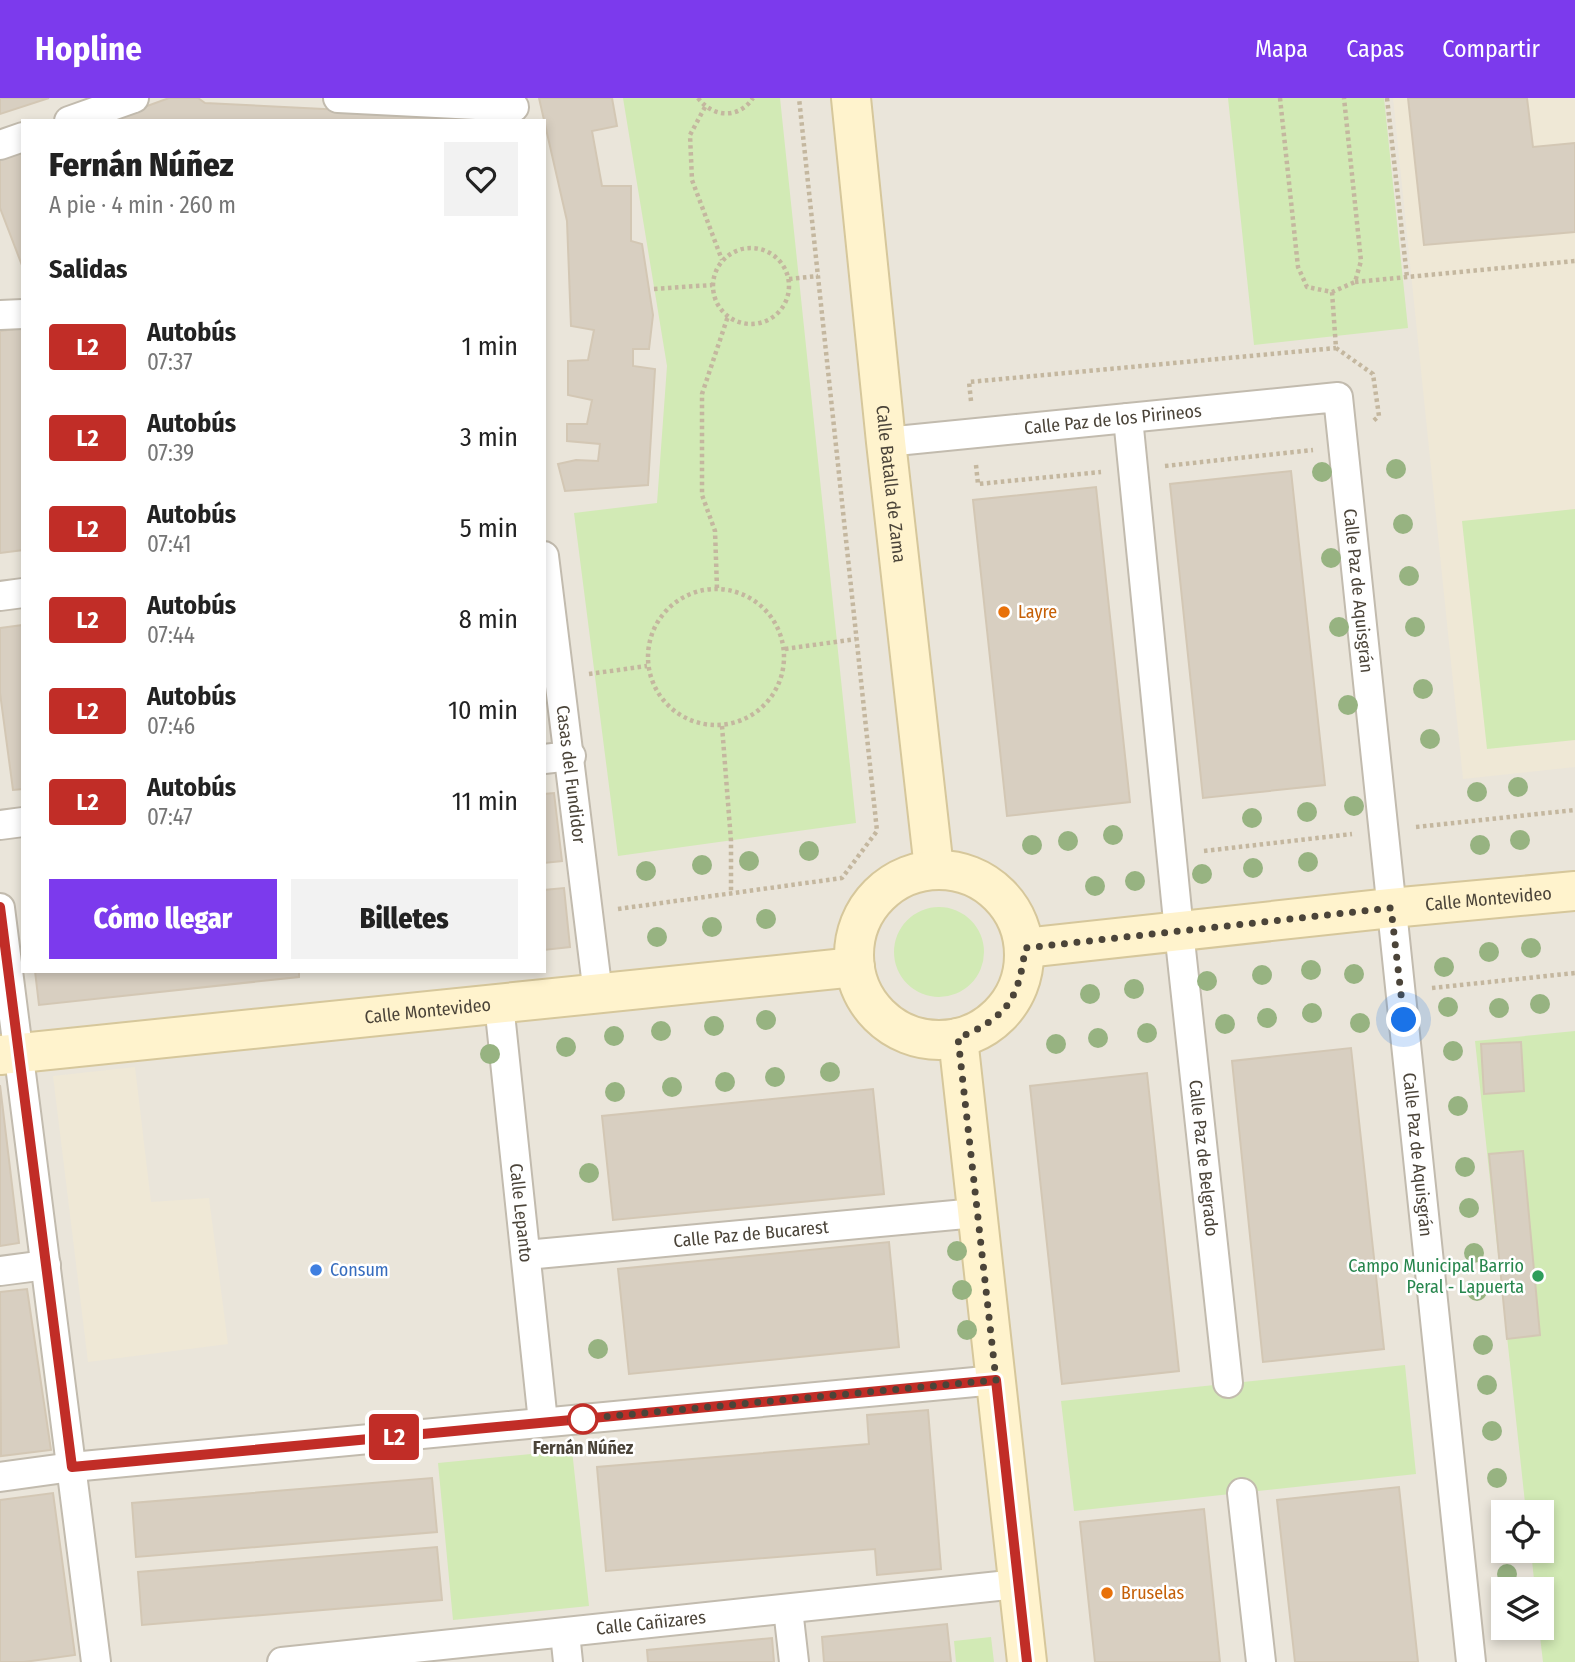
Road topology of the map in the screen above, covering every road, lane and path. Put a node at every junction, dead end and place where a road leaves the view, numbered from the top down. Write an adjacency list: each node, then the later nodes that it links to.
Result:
1 (134, 98): 12 (street)
2 (338, 98): 11 (street)
3 (698, 98): 10 (path)
4 (753, 98): 10 (path)
5 (799, 98): 17 (path)
6 (851, 98): 28 (street, Calle Batalla de Zama)
7 (1280, 98): 20 (path)
8 (1344, 98): 20 (path)
9 (1387, 98): 18 (path)
10 (705, 107): 15 (path)
11 (515, 108)
12 (75, 119)
13 (21, 138): 14 (street)
14 (0, 145)
15 (722, 260): 19 (path); 21 (path)
16 (1575, 261): 18 (path)
17 (818, 276): 19 (path); 33 (path)
18 (1407, 277): 20 (path)
19 (789, 279): 25 (path)
20 (1355, 282)
21 (713, 285): 22 (path); 25 (path)
22 (654, 289)
23 (0, 314): 24 (street)
24 (21, 314)
25 (727, 316): 30 (path)
26 (1338, 397): 27 (street, Calle Paz de los Pirineos); 45 (street, Calle Paz de Aquisgrán)
27 (1128, 418): 28 (street, Calle Paz de los Pirineos); 47 (street, Calle Paz de Belgrado)
28 (886, 442): 41 (street, Calle Batalla de Zama)
29 (546, 587): 38 (street, Casas del Fundidor)
30 (717, 588): 34 (path); 35 (path)
31 (21, 593): 32 (street)
32 (0, 596)
33 (856, 639): 34 (path); 43 (path)
34 (785, 649): 37 (path)
35 (647, 666): 36 (path); 37 (path)
36 (594, 673)
37 (722, 726): 43 (path)
38 (557, 757): 46 (street, Casas del Fundidor)
39 (21, 822): 40 (street)
40 (0, 825)
41 (934, 869): 48 (street); 49 (street)
42 (1575, 891): 45 (street, Calle Montevideo)
43 (731, 894): 46 (path)
44 (0, 908): 55 (street)
45 (1391, 908): 47 (street, Calle Montevideo); 52 (street, Calle Paz de Aquisgrán)
46 (589, 913): 51 (street, Casas del Fundidor)
47 (1179, 931): 48 (street, Calle Montevideo); 61 (street, Calle Paz de Belgrado)
48 (1025, 948): 54 (street)
49 (855, 967): 51 (street, Calle Montevideo); 54 (street)
50 (1575, 973): 52 (path)
51 (598, 994): 53 (street, Calle Montevideo)
52 (1401, 994): 75 (street, Calle Paz de Aquisgrán)
53 (499, 1004): 55 (street, Calle Montevideo); 57 (street, Calle Lepanto)
54 (958, 1038): 56 (street)
55 (9, 1054): 58 (street)
56 (976, 1213): 57 (street, Calle Paz de Bucarest); 60 (street)
57 (526, 1255): 62 (street, Calle Lepanto)
58 (46, 1265): 59 (street); 63 (street)
59 (0, 1271)
60 (996, 1380): 62 (street); 66 (street)
61 (1228, 1383)
62 (543, 1423): 63 (street)
63 (72, 1467): 64 (street); 69 (street)
64 (0, 1477)
65 (1242, 1493): 74 (street)
66 (1018, 1584): 67 (street, Calle Cañizares); 73 (street)
67 (788, 1609): 68 (street, Calle Cañizares); 72 (street)
68 (565, 1633): 70 (street, Calle Cañizares); 71 (street)
69 (96, 1662)
70 (282, 1662)
71 (568, 1662)
72 (794, 1662)
73 (1027, 1662)
74 (1261, 1662)
75 (1471, 1662)

